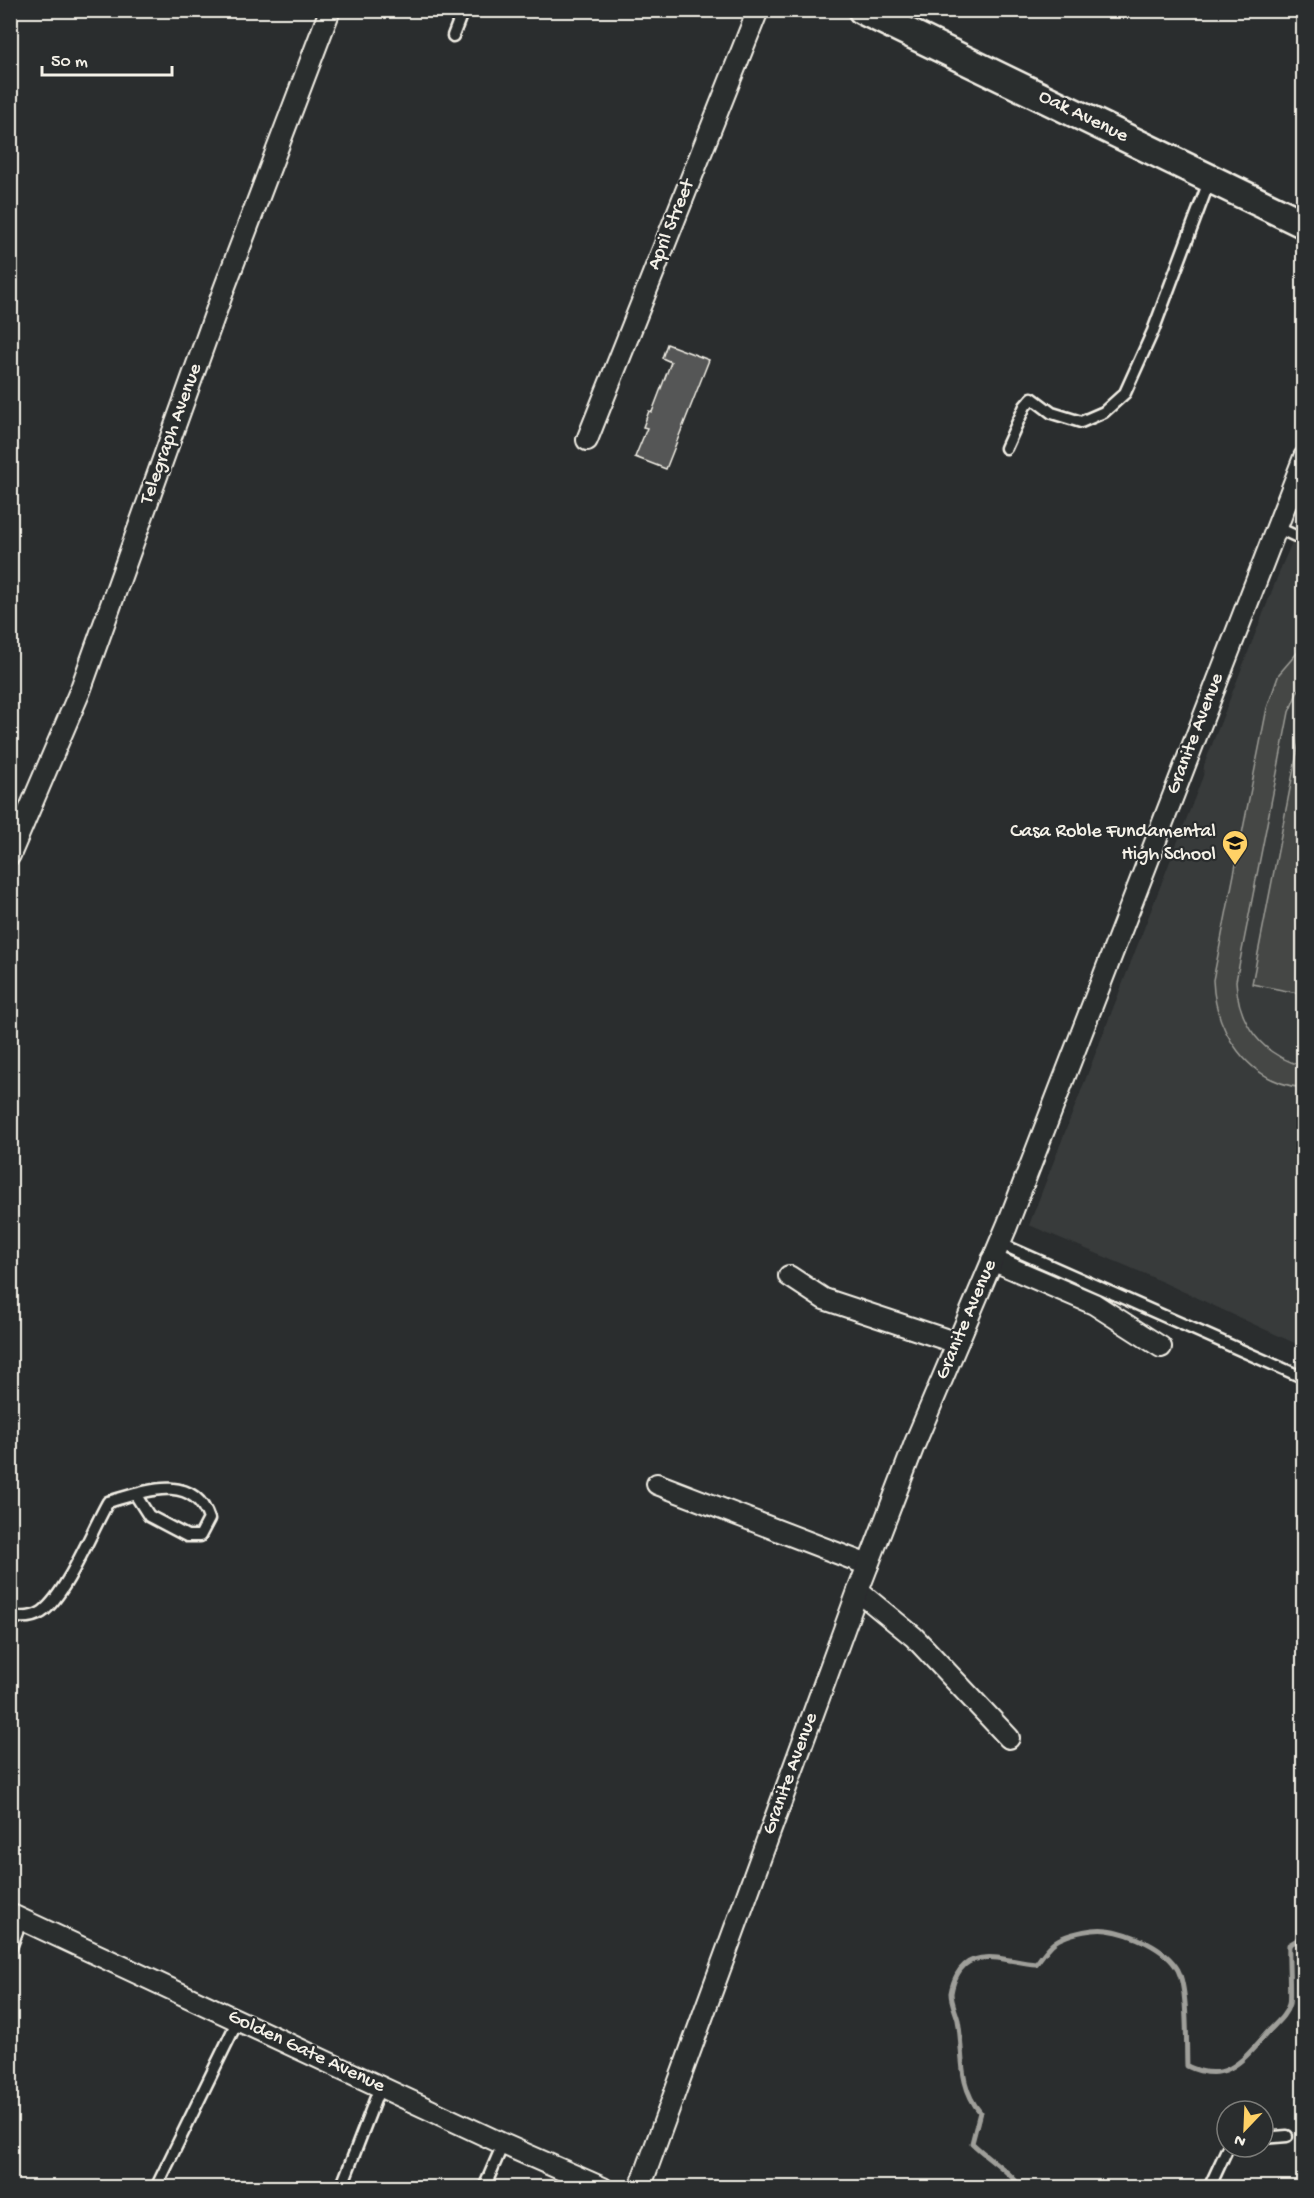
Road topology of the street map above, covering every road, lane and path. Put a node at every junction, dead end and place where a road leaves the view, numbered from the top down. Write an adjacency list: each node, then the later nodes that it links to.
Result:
1 (330, 10): 13 (street, Telegraph Avenue)
2 (463, 10): 5 (lane)
3 (758, 10): 8 (street, April Street)
4 (865, 11): 6 (main road, Oak Avenue)
5 (453, 36)
6 (1210, 179): 7 (main road, Oak Avenue); 9 (lane)
7 (1304, 224)
8 (586, 440)
9 (1006, 448)
10 (1304, 457): 11 (street, Granite Avenue)
11 (1276, 527): 12 (lane); 14 (street, Granite Avenue)
12 (1304, 540)
13 (10, 855)
14 (996, 1252): 16 (street, Granite Avenue); 17 (street); 18 (lane)
15 (789, 1276): 16 (street)
16 (957, 1343): 21 (street, Granite Avenue)
17 (1161, 1347)
18 (1304, 1378)
19 (657, 1484): 21 (street)
20 (135, 1494): 20 (lane); 23 (lane)
21 (868, 1564): 22 (street, Granite Avenue)
22 (858, 1591): 24 (street); 37 (street, Granite Avenue)
23 (10, 1616)
24 (1009, 1738)
25 (16, 1917): 26 (lane); 27 (street, Golden Gate Avenue)
26 (10, 1950)
27 (238, 2020): 28 (street, Golden Gate Avenue); 33 (lane)
28 (380, 2087): 31 (street, Golden Gate Avenue); 34 (lane)
29 (1287, 2136): 30 (lane)
30 (1275, 2137)
31 (503, 2144): 35 (lane); 36 (street, Golden Gate Avenue)
32 (1222, 2159): 38 (lane)
33 (156, 2187)
34 (341, 2187)
35 (484, 2187)
36 (603, 2187)
37 (640, 2187)
38 (1209, 2187)

